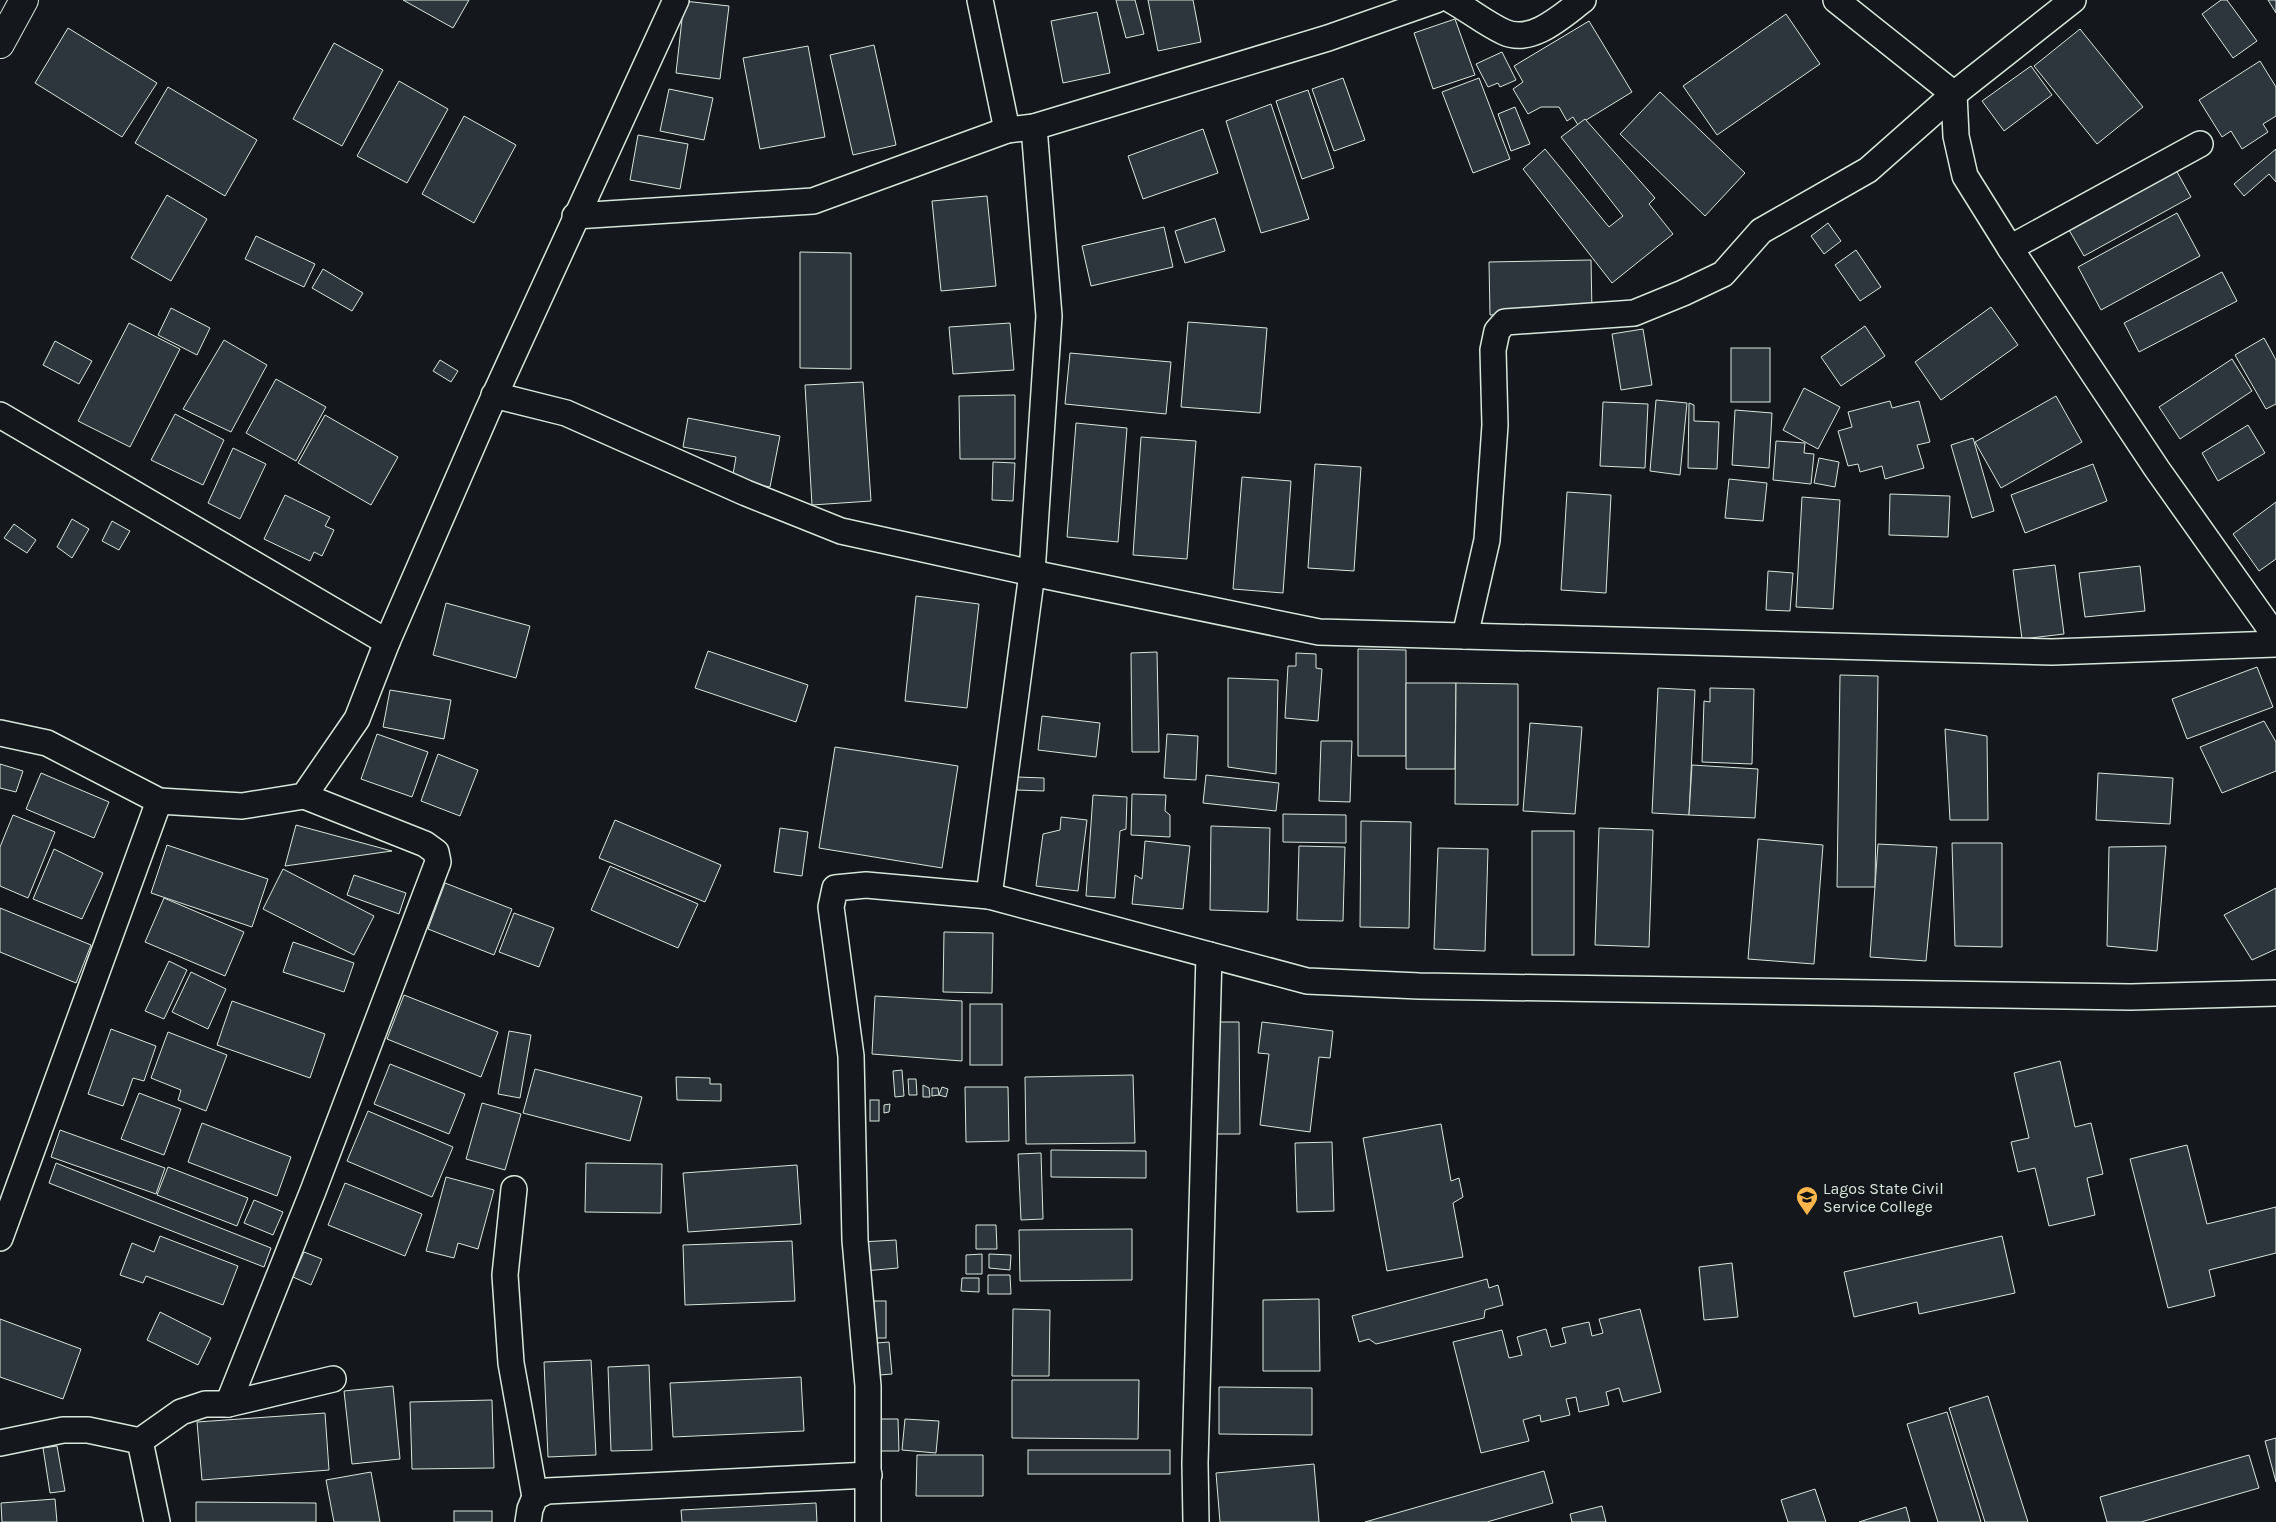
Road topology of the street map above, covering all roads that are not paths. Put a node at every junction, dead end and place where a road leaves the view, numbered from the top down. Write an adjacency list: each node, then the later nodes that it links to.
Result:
1 (24, 0): 9 (street)
2 (676, 0): 14 (street)
3 (980, 0): 12 (street)
4 (1436, 0): 11 (street)
5 (1451, 0): 6 (street)
6 (1583, 0)
7 (1836, 0): 10 (street)
8 (2073, 0): 10 (street)
9 (3, 31)
10 (1954, 94): 15 (street); 19 (street)
11 (1034, 127): 12 (street); 18 (street)
12 (1007, 130): 14 (street)
13 (2200, 144): 15 (street)
14 (575, 216): 16 (street)
15 (2010, 248): 20 (street)
16 (494, 396): 18 (street); 21 (street)
17 (0, 415): 21 (street)
18 (1032, 573): 19 (street); 26 (street)
19 (1464, 636): 22 (street)
20 (2276, 637)
21 (387, 642): 24 (street)
22 (2276, 644)
23 (0, 733): 25 (street)
24 (304, 796): 25 (street); 32 (street)
25 (159, 801): 30 (street)
26 (989, 896): 27 (street); 35 (street)
27 (1209, 954): 28 (street); 40 (street)
28 (2276, 993)
29 (514, 1189): 36 (street)
30 (0, 1238)
31 (333, 1379): 32 (street)
32 (228, 1404): 33 (street)
33 (140, 1441): 34 (street); 37 (street)
34 (0, 1443)
35 (869, 1476): 36 (street); 39 (street)
36 (535, 1497): 38 (street)
37 (157, 1522)
38 (528, 1522)
39 (868, 1522)
40 (1196, 1522)

